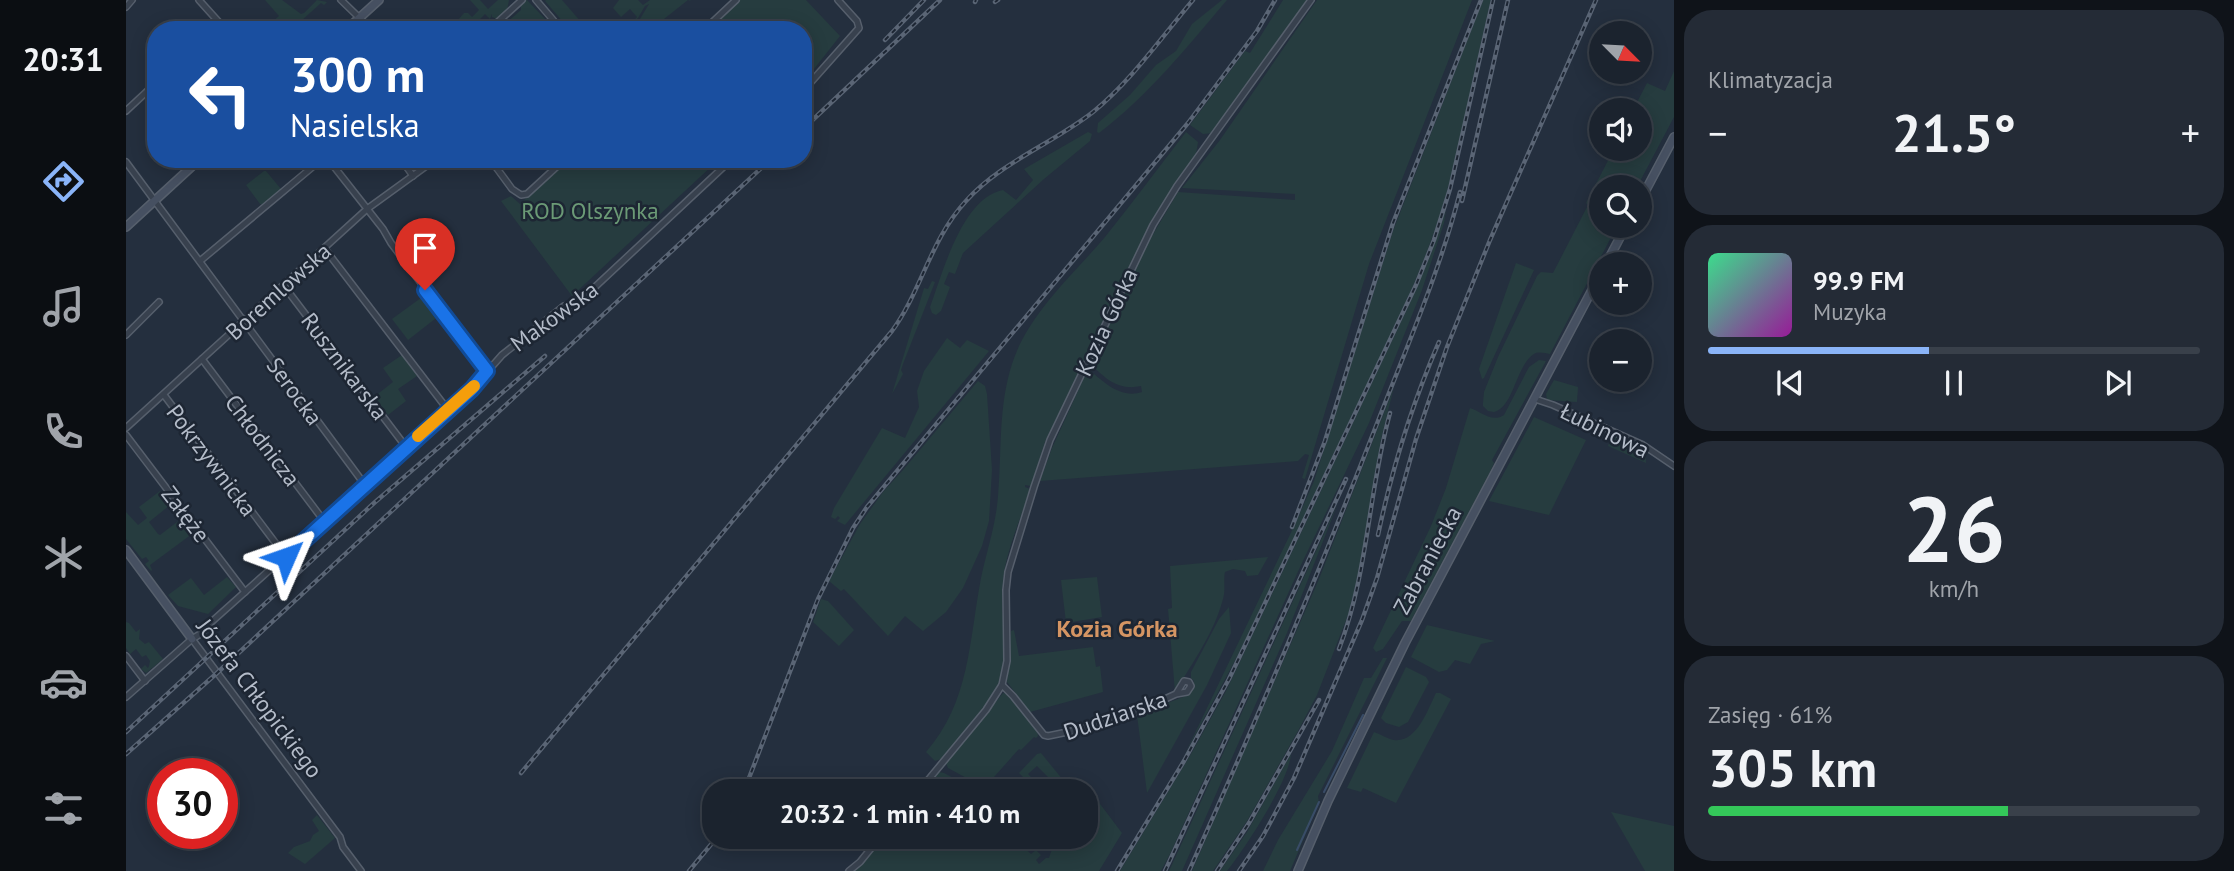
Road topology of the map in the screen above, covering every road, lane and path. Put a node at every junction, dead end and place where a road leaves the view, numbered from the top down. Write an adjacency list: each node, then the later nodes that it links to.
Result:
1 (132, 0): 10 (street)
2 (199, 0): 12 (street)
3 (341, 0): 11 (street)
4 (379, 0): 11 (main road)
5 (522, 0): 15 (street)
6 (536, 0): 16 (street)
7 (736, 0): 17 (street)
8 (838, 0): 18 (street)
9 (1311, 0): 60 (street, Kozia Górka)
10 (126, 7)
11 (359, 17): 13 (main road); 14 (street)
12 (217, 21)
13 (355, 21)
14 (363, 21)
15 (499, 21)
16 (554, 21)
17 (714, 21)
18 (812, 81)
19 (147, 91): 20 (street)
20 (126, 111)
21 (1674, 137): 32 (main road)
22 (126, 162): 33 (street, Serocka)
23 (190, 168): 33 (main road)
24 (311, 168): 37 (street)
25 (335, 168): 34 (street)
26 (407, 168): 31 (street)
27 (424, 168): 31 (street, Boremlowska)
28 (497, 168): 29 (street)
29 (555, 168)
30 (722, 168): 44 (street, Makowska)
31 (413, 176): 34 (street, Boremlowska)
32 (1652, 178)
33 (155, 200): 35 (main road); 37 (street, Serocka)
34 (367, 209): 36 (street, Boremlowska); 44 (street)
35 (126, 227)
36 (325, 249): 38 (street, Boremlowska); 47 (street)
37 (200, 261): 41 (street, Serocka)
38 (284, 286): 41 (street, Boremlowska); 50 (street, Rusznikarska)
39 (1589, 295): 46 (main road, Zabraniecka)
40 (159, 302): 42 (street)
41 (245, 322): 43 (street, Boremlowska); 52 (street, Serocka)
42 (126, 335)
43 (202, 359): 45 (street, Boremlowska); 53 (street, Chłodnicza)
44 (487, 371): 47 (street, Makowska)
45 (164, 395): 48 (street, Boremlowska); 55 (street, Pokrzywnicka)
46 (1535, 399): 51 (street, Łubinowa); 67 (main road, Zabraniecka)
47 (448, 410): 50 (street, Makowska)
48 (126, 428)
49 (126, 435): 56 (street, Załęże)
50 (406, 447): 52 (street, Makowska)
51 (1674, 466)
52 (365, 485): 53 (street, Makowska)
53 (324, 522): 55 (street, Makowska)
54 (126, 550): 57 (main road, Józefa Chłopickiego)
55 (286, 557): 56 (street, Makowska)
56 (246, 592): 57 (street, Makowska)
57 (192, 639): 59 (street, Makowska); 65 (street, Józefa Chłopickiego)
58 (126, 656): 59 (street)
59 (145, 681): 62 (street, Makowska)
60 (1002, 685): 61 (street, Dudziarska); 63 (street)
61 (1177, 694)
62 (126, 697)
63 (929, 779)
64 (870, 849): 66 (street)
65 (361, 871)
66 (849, 871)
67 (1298, 871)

